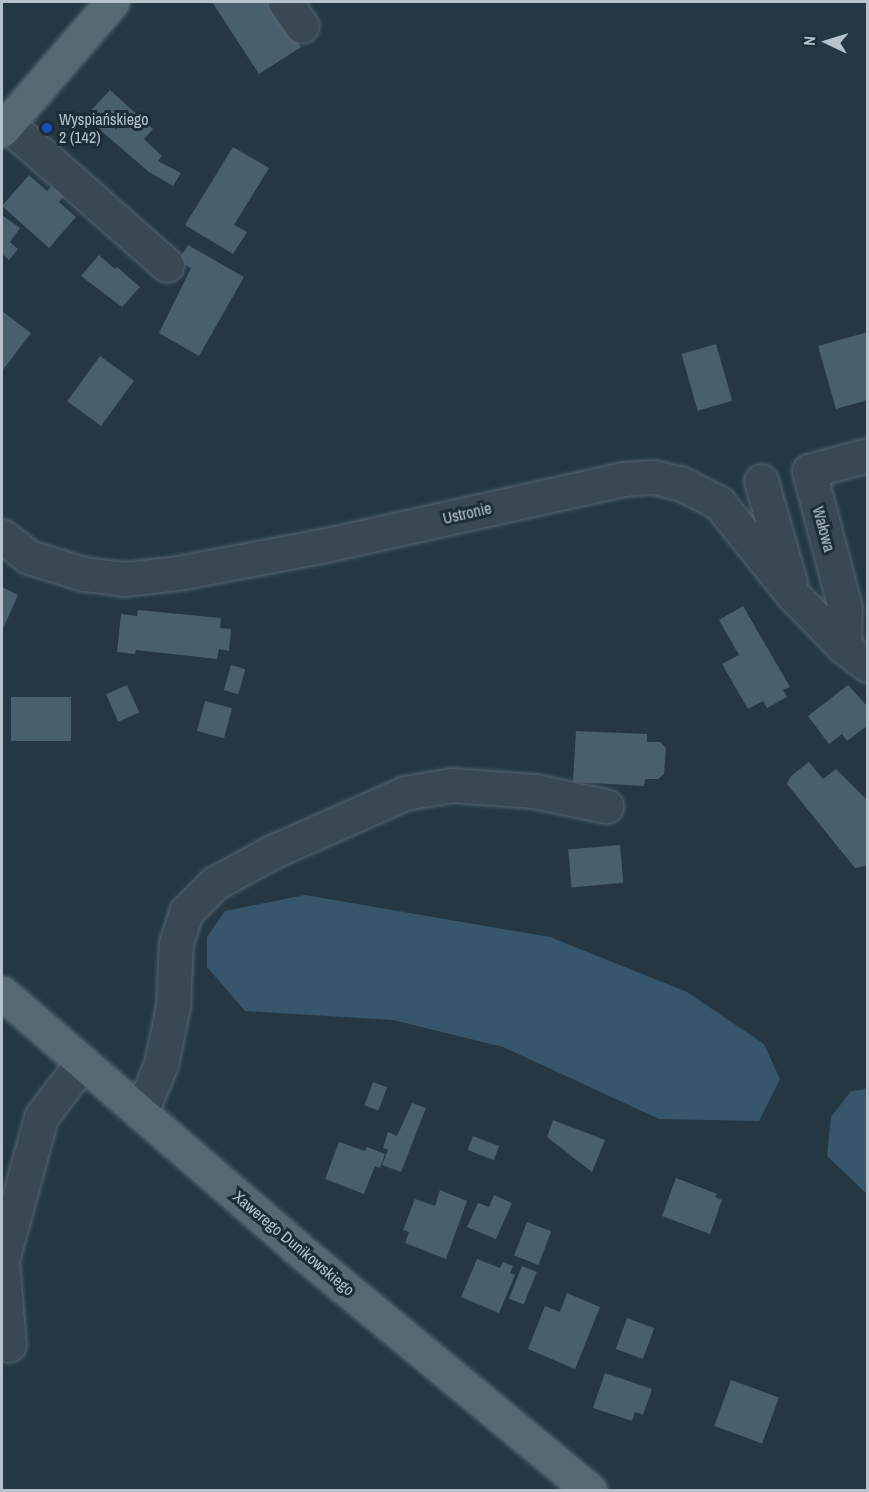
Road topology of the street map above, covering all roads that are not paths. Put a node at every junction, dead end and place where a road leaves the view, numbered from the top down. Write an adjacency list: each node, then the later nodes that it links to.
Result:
1 (112, 2): 2 (main road)
2 (4, 127): 3 (street)
3 (167, 265)
4 (867, 454): 5 (street)
5 (809, 471): 6 (street); 10 (street, Wałowa)
6 (761, 481): 7 (street); 9 (street)
7 (719, 503): 8 (street, Ustronie); 9 (street, Ustronie)
8 (2, 536)
9 (793, 595): 10 (street, Ustronie)
10 (856, 656)
11 (606, 806): 14 (street)
12 (2, 993): 13 (main road, Xawerego Dunikowskiego)
13 (82, 1063): 14 (main road, Xawerego Dunikowskiego); 15 (street)
14 (141, 1112): 17 (main road, Xawerego Dunikowskiego)
15 (2, 1260): 16 (street)
16 (9, 1345)
17 (590, 1491)

